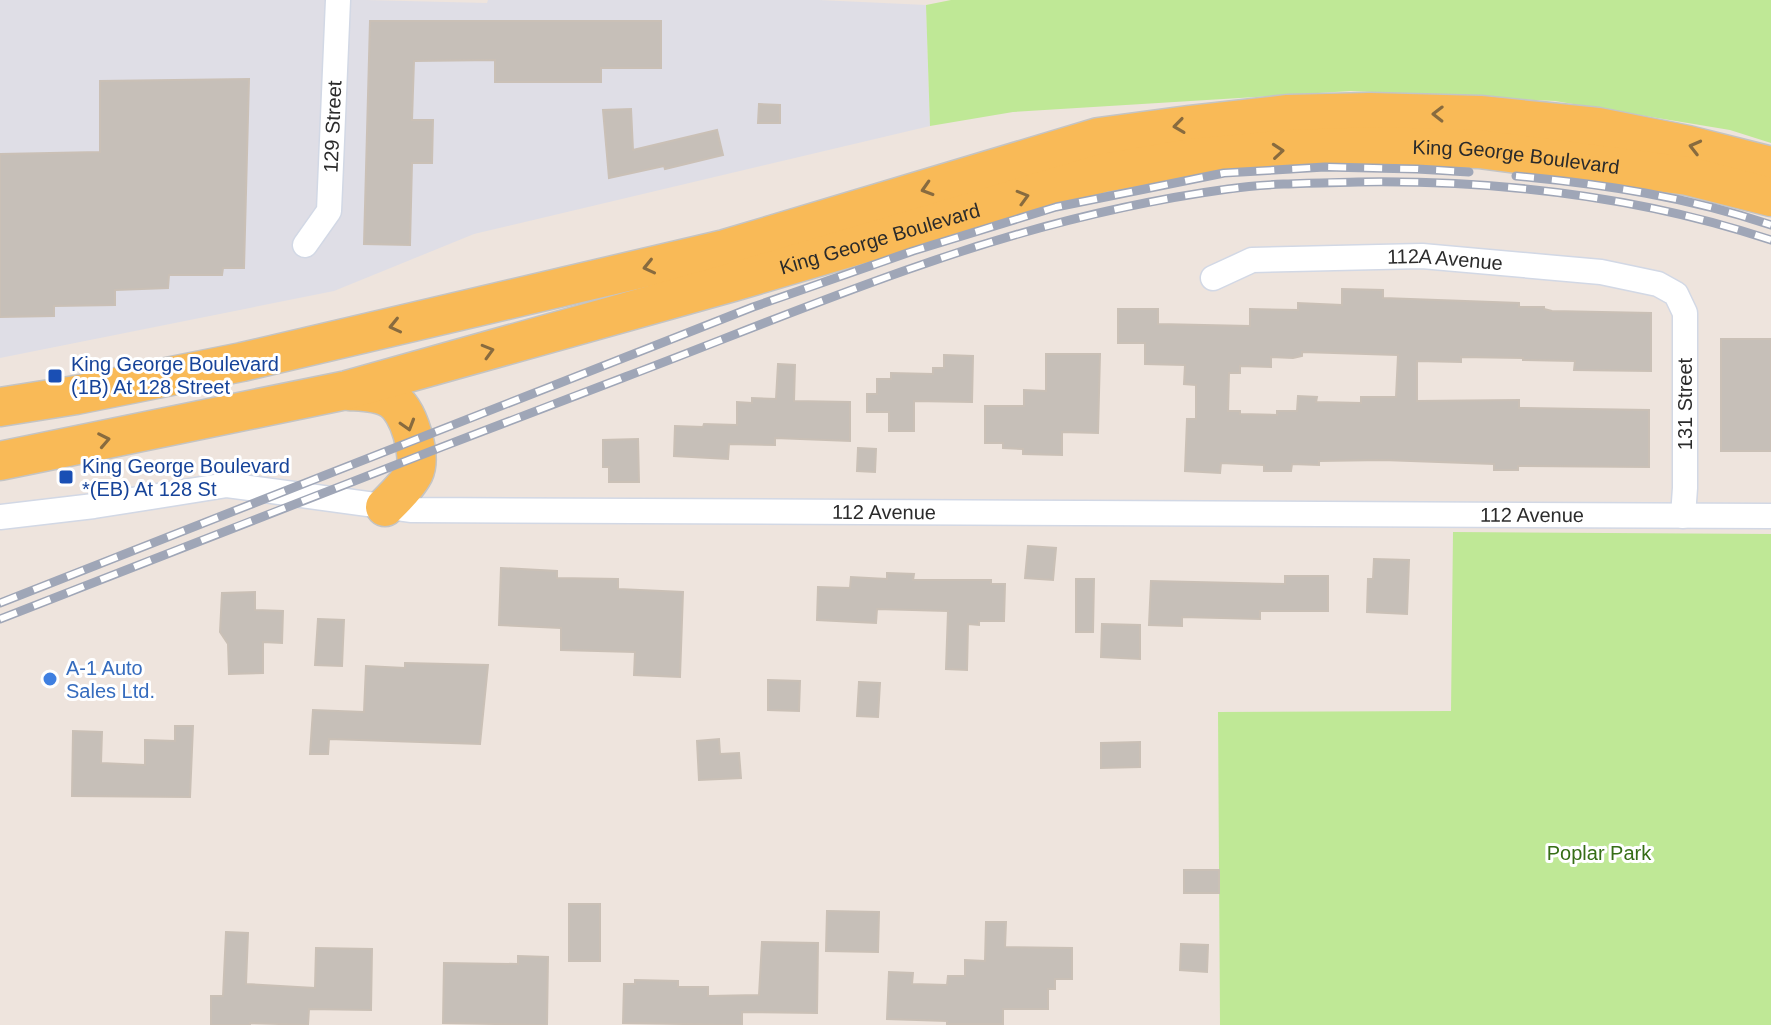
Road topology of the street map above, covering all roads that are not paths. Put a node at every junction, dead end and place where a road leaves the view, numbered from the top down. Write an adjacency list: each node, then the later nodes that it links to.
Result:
1 (338, 0): 4 (street, 129 Street)
2 (1771, 166): 8 (main road, King George Boulevard, one-way to 8)
3 (1771, 197): 7 (main road, King George Boulevard, one-way to 3)
4 (305, 245)
5 (1213, 278): 6 (street, 112A Avenue)
6 (1676, 294): 11 (street, 131 Street)
7 (347, 390): 9 (main road, King George Boulevard, one-way to 7); 10 (main road, one-way to 10)
8 (0, 407)
9 (0, 461)
10 (385, 507): 11 (street, 112 Avenue); 13 (street, 112 Avenue)
11 (1683, 516): 12 (street, 112 Avenue)
12 (1771, 516)
13 (0, 517)

